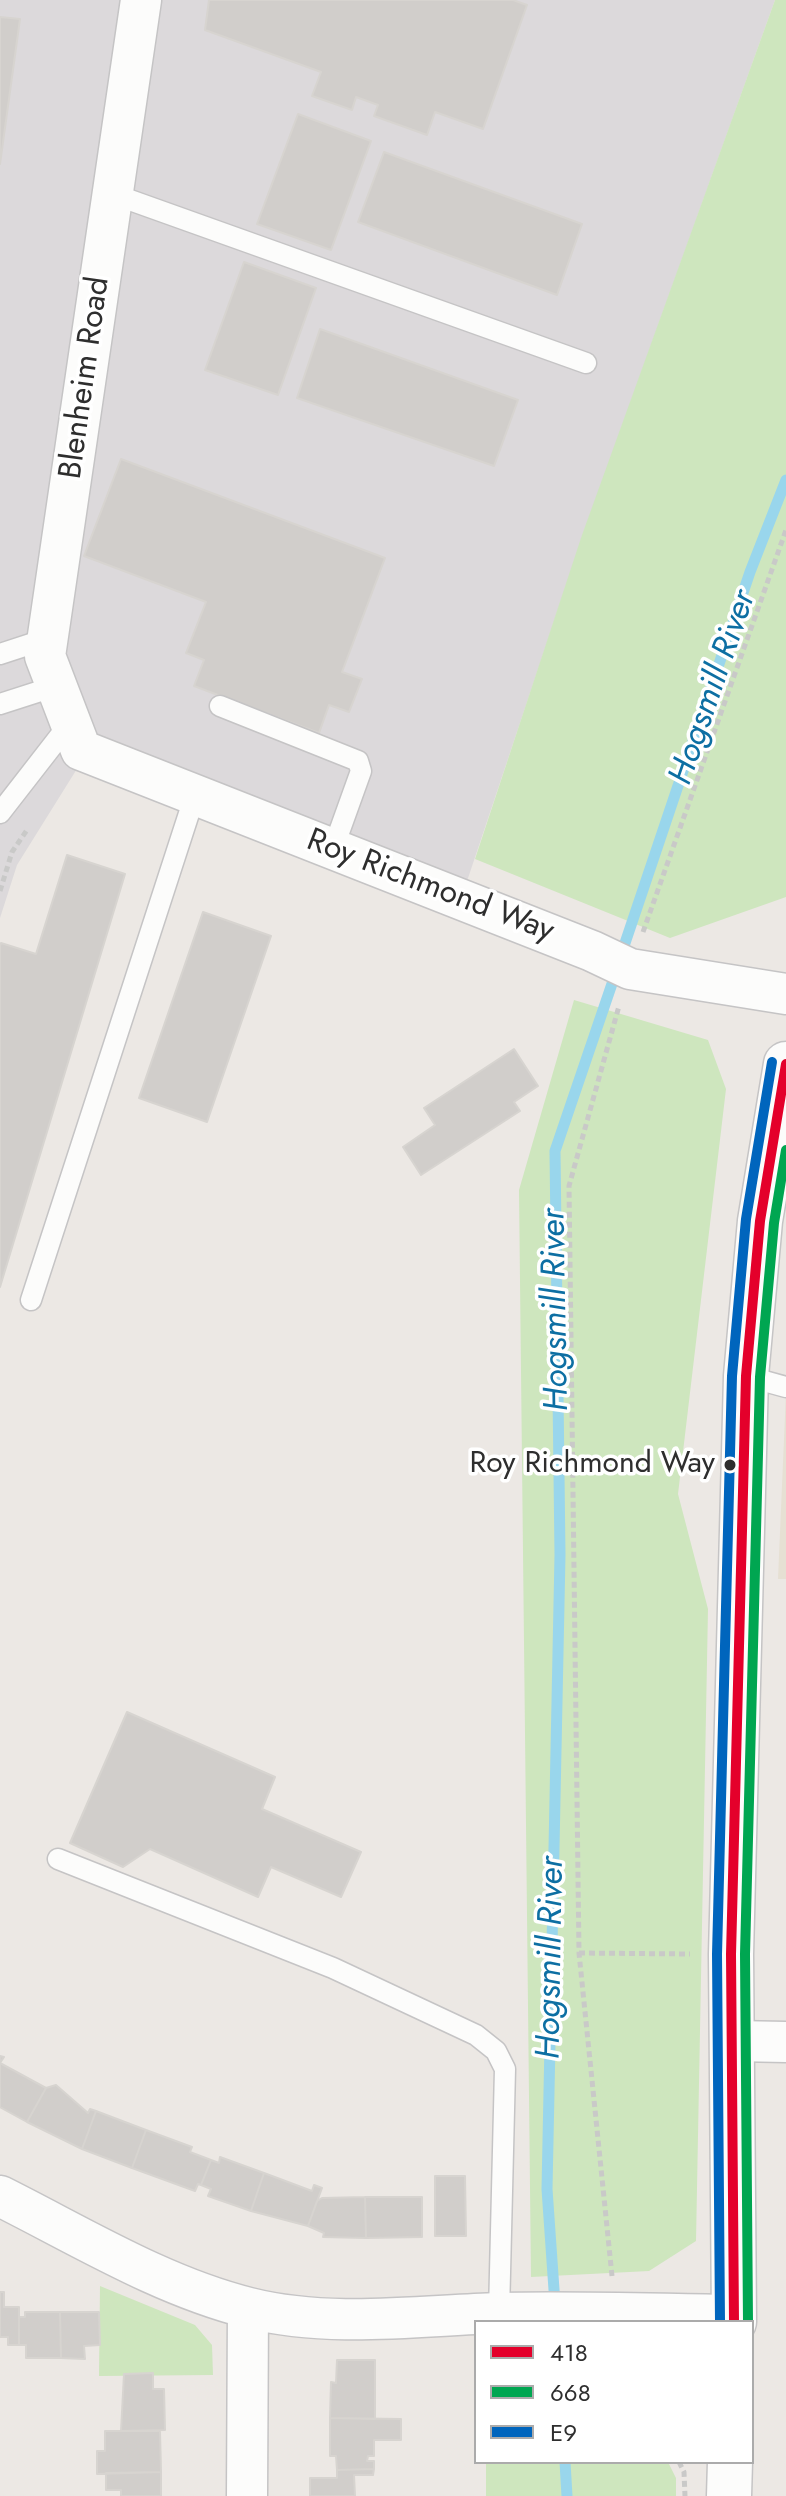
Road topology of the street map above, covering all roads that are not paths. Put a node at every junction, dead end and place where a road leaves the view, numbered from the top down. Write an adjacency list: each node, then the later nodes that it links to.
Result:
1 (141, 0): 2 (street, Blenheim Road)
2 (113, 194): 3 (lane); 4 (street, Blenheim Road)
3 (586, 363)
4 (49, 638): 5 (lane); 6 (street, Blenheim Road)
5 (0, 654)
6 (56, 686): 7 (lane); 9 (street, Blenheim Road)
7 (0, 704)
8 (220, 706): 12 (lane)
9 (76, 736): 10 (street, Roy Richmond Way); 11 (lane)
10 (195, 795): 12 (street, Roy Richmond Way); 15 (lane)
11 (0, 813)
12 (333, 849): 13 (street, Roy Richmond Way)
13 (786, 994)
14 (786, 1064): 16 (street)
15 (31, 1300)
16 (766, 1382): 18 (street)
17 (58, 1859): 22 (lane)
18 (734, 2041): 19 (street); 23 (street)
19 (786, 2042)
20 (0, 2196): 21 (street)
21 (248, 2308): 22 (street); 25 (street)
22 (505, 2313): 23 (street)
23 (734, 2319)
24 (730, 2464): 26 (street)
25 (247, 2496)
26 (729, 2496)

